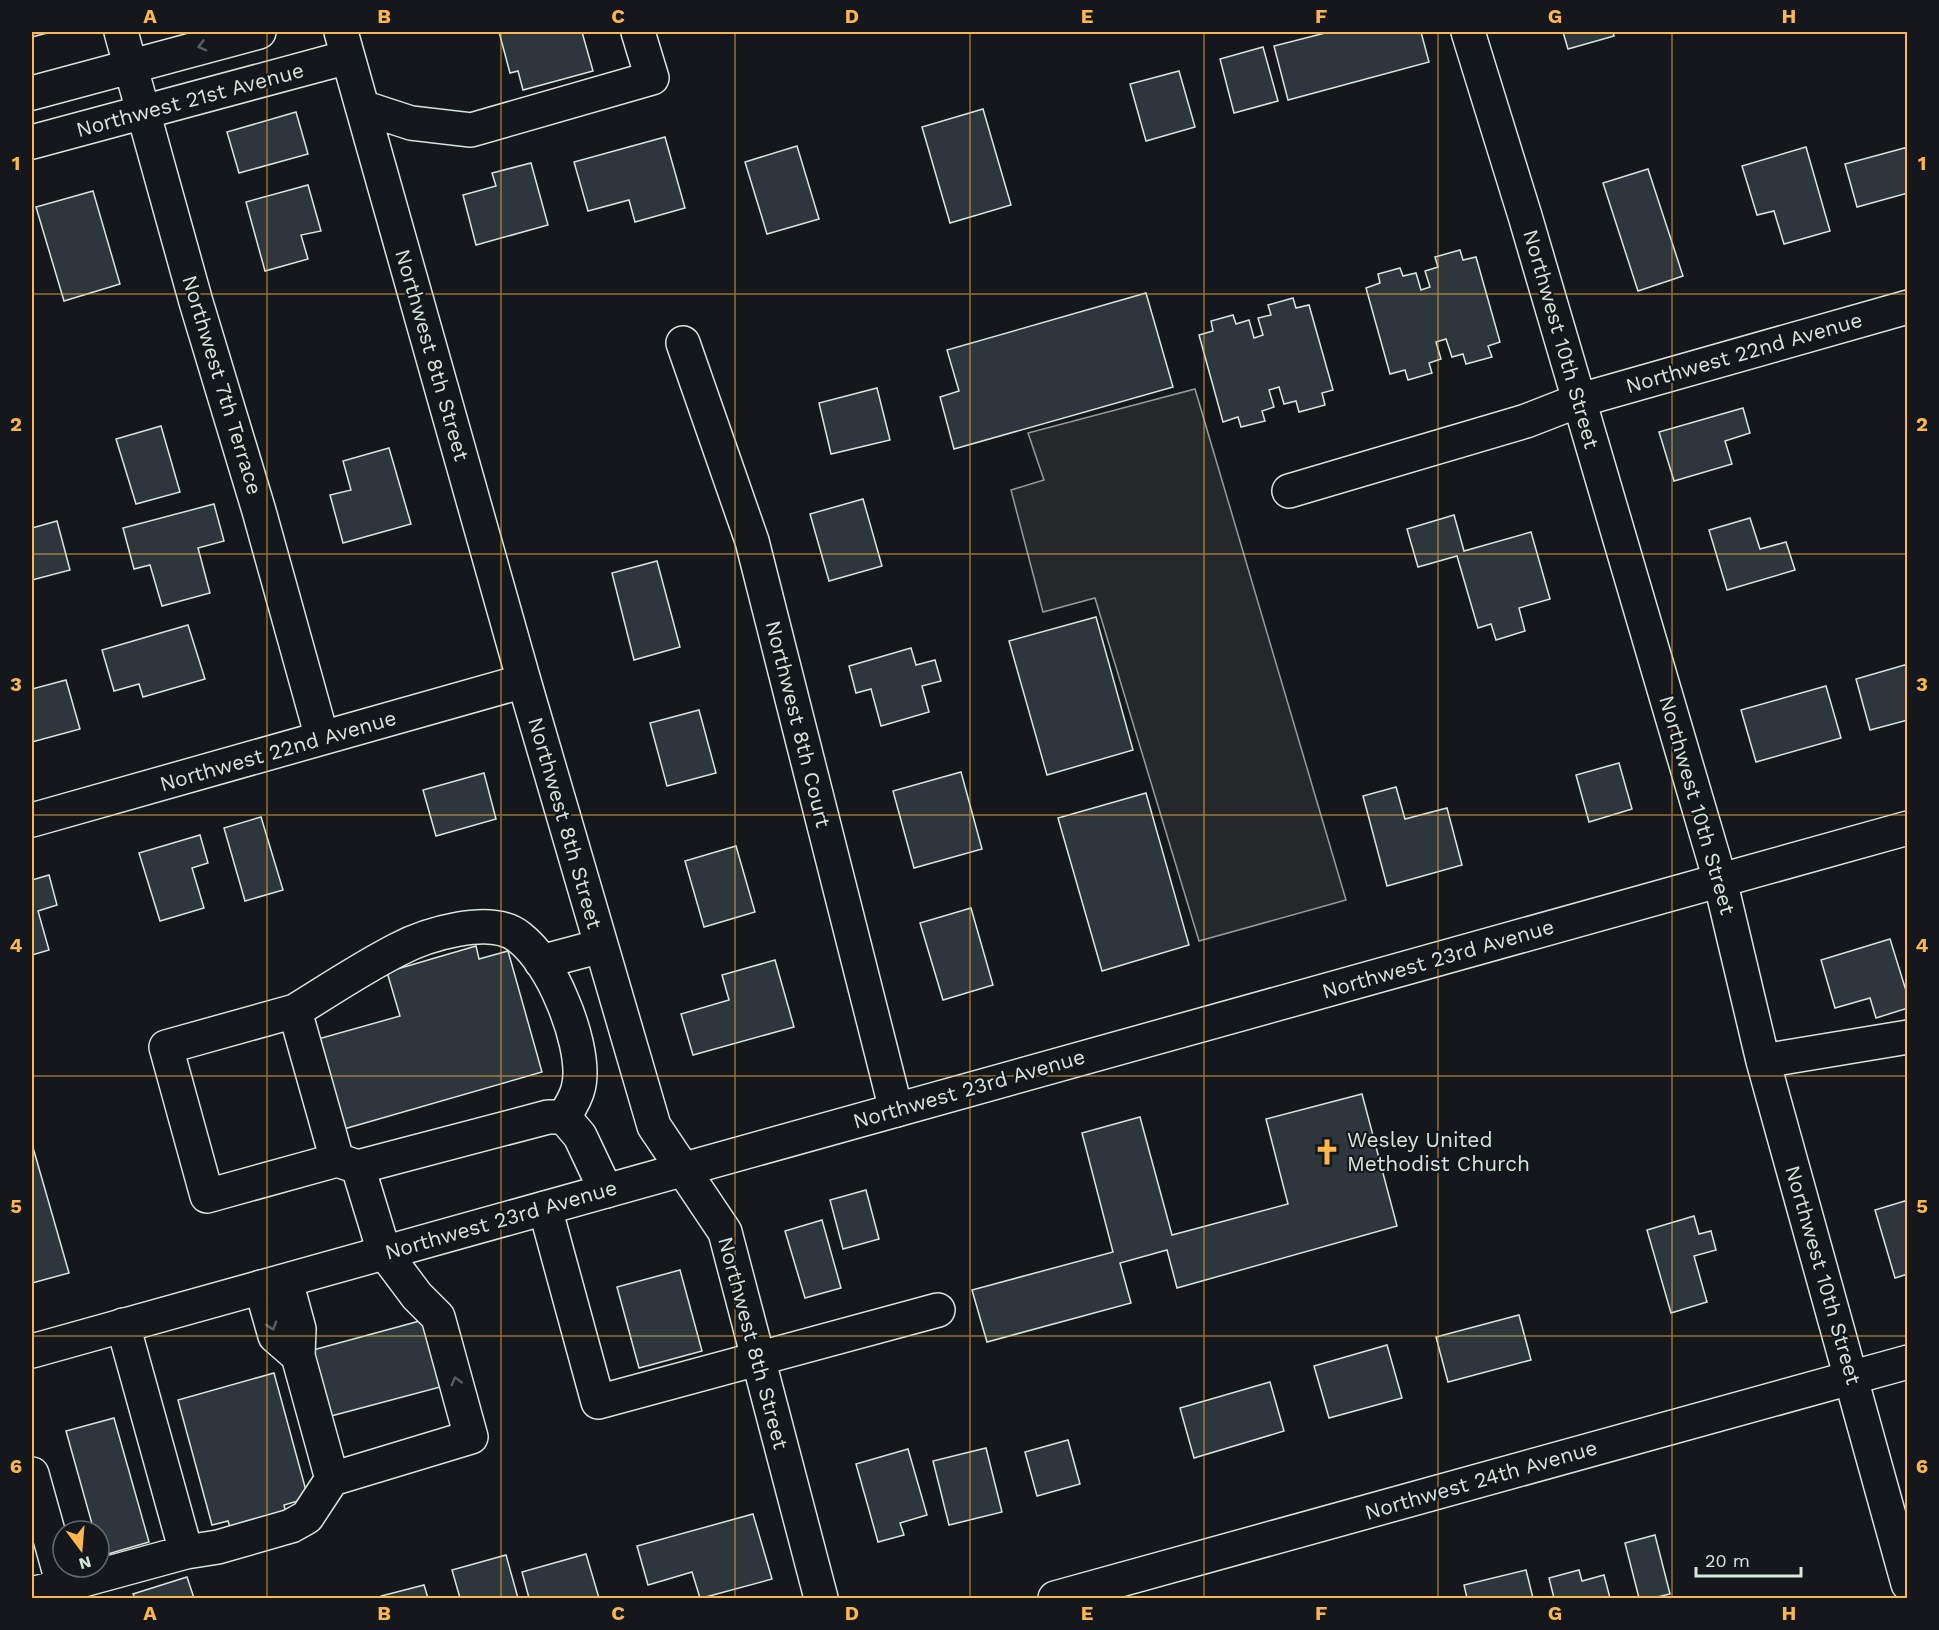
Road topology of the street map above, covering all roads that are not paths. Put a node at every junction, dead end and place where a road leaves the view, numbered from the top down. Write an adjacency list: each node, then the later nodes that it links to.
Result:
1 (121, 32): 6 (street, Northwest 7th Terrace)
2 (259, 32): 6 (street, one-way to 6)
3 (639, 32): 8 (street)
4 (1468, 32): 13 (street, Northwest 10th Street)
5 (344, 44): 8 (street, Northwest 8th Street); 9 (street, Northwest 21st Avenue)
6 (131, 65): 7 (street); 9 (street, Northwest 7th Terrace)
7 (32, 93)
8 (362, 107): 15 (street, Northwest 8th Street)
9 (144, 112): 10 (street, Northwest 21st Avenue); 16 (street, Northwest 7th Terrace)
10 (32, 142)
11 (1908, 307): 13 (street, Northwest 22nd Avenue)
12 (683, 343): 25 (street, Northwest 8th Court)
13 (1580, 400): 14 (street, Northwest 22nd Avenue); 19 (street, Northwest 10th Street)
14 (1289, 491)
15 (524, 681): 16 (street, Northwest 22nd Avenue); 20 (street, Northwest 8th Street)
16 (322, 738): 17 (street, Northwest 22nd Avenue)
17 (32, 820)
18 (1908, 828): 19 (street, Northwest 23rd Avenue)
19 (1720, 880): 24 (street, Northwest 10th Street); 25 (street, Northwest 23rd Avenue)
20 (601, 946): 21 (street); 28 (street, Northwest 8th Street)
21 (542, 962): 22 (street); 26 (street)
22 (296, 1011): 27 (street); 27 (street)
23 (1908, 1037): 24 (street)
24 (1763, 1061): 38 (street, Northwest 10th Street)
25 (896, 1110): 28 (street, Northwest 23rd Avenue)
26 (564, 1117): 27 (street); 29 (street)
27 (348, 1163): 31 (street)
28 (683, 1169): 29 (street, Northwest 23rd Avenue); 36 (street, Northwest 8th Street)
29 (606, 1191): 30 (street, Northwest 23rd Avenue)
30 (545, 1208): 31 (street, Northwest 23rd Avenue); 36 (street)
31 (384, 1252): 32 (street, Northwest 23rd Avenue); 40 (street, one-way to 31)
32 (273, 1284): 34 (street, Northwest 23rd Avenue); 40 (street)
33 (939, 1310): 36 (street)
34 (123, 1325): 35 (street, Northwest 23rd Avenue); 41 (street)
35 (32, 1351)
36 (759, 1359): 45 (street, Northwest 8th Street)
37 (1908, 1362): 38 (street, Northwest 24th Avenue)
38 (1851, 1377): 42 (street, Northwest 10th Street); 46 (street, Northwest 24th Avenue)
39 (32, 1474): 43 (street)
40 (332, 1479): 41 (street)
41 (186, 1552): 43 (street)
42 (1908, 1584)
43 (63, 1585): 44 (street)
44 (32, 1594)
45 (822, 1599)
46 (1055, 1599)

